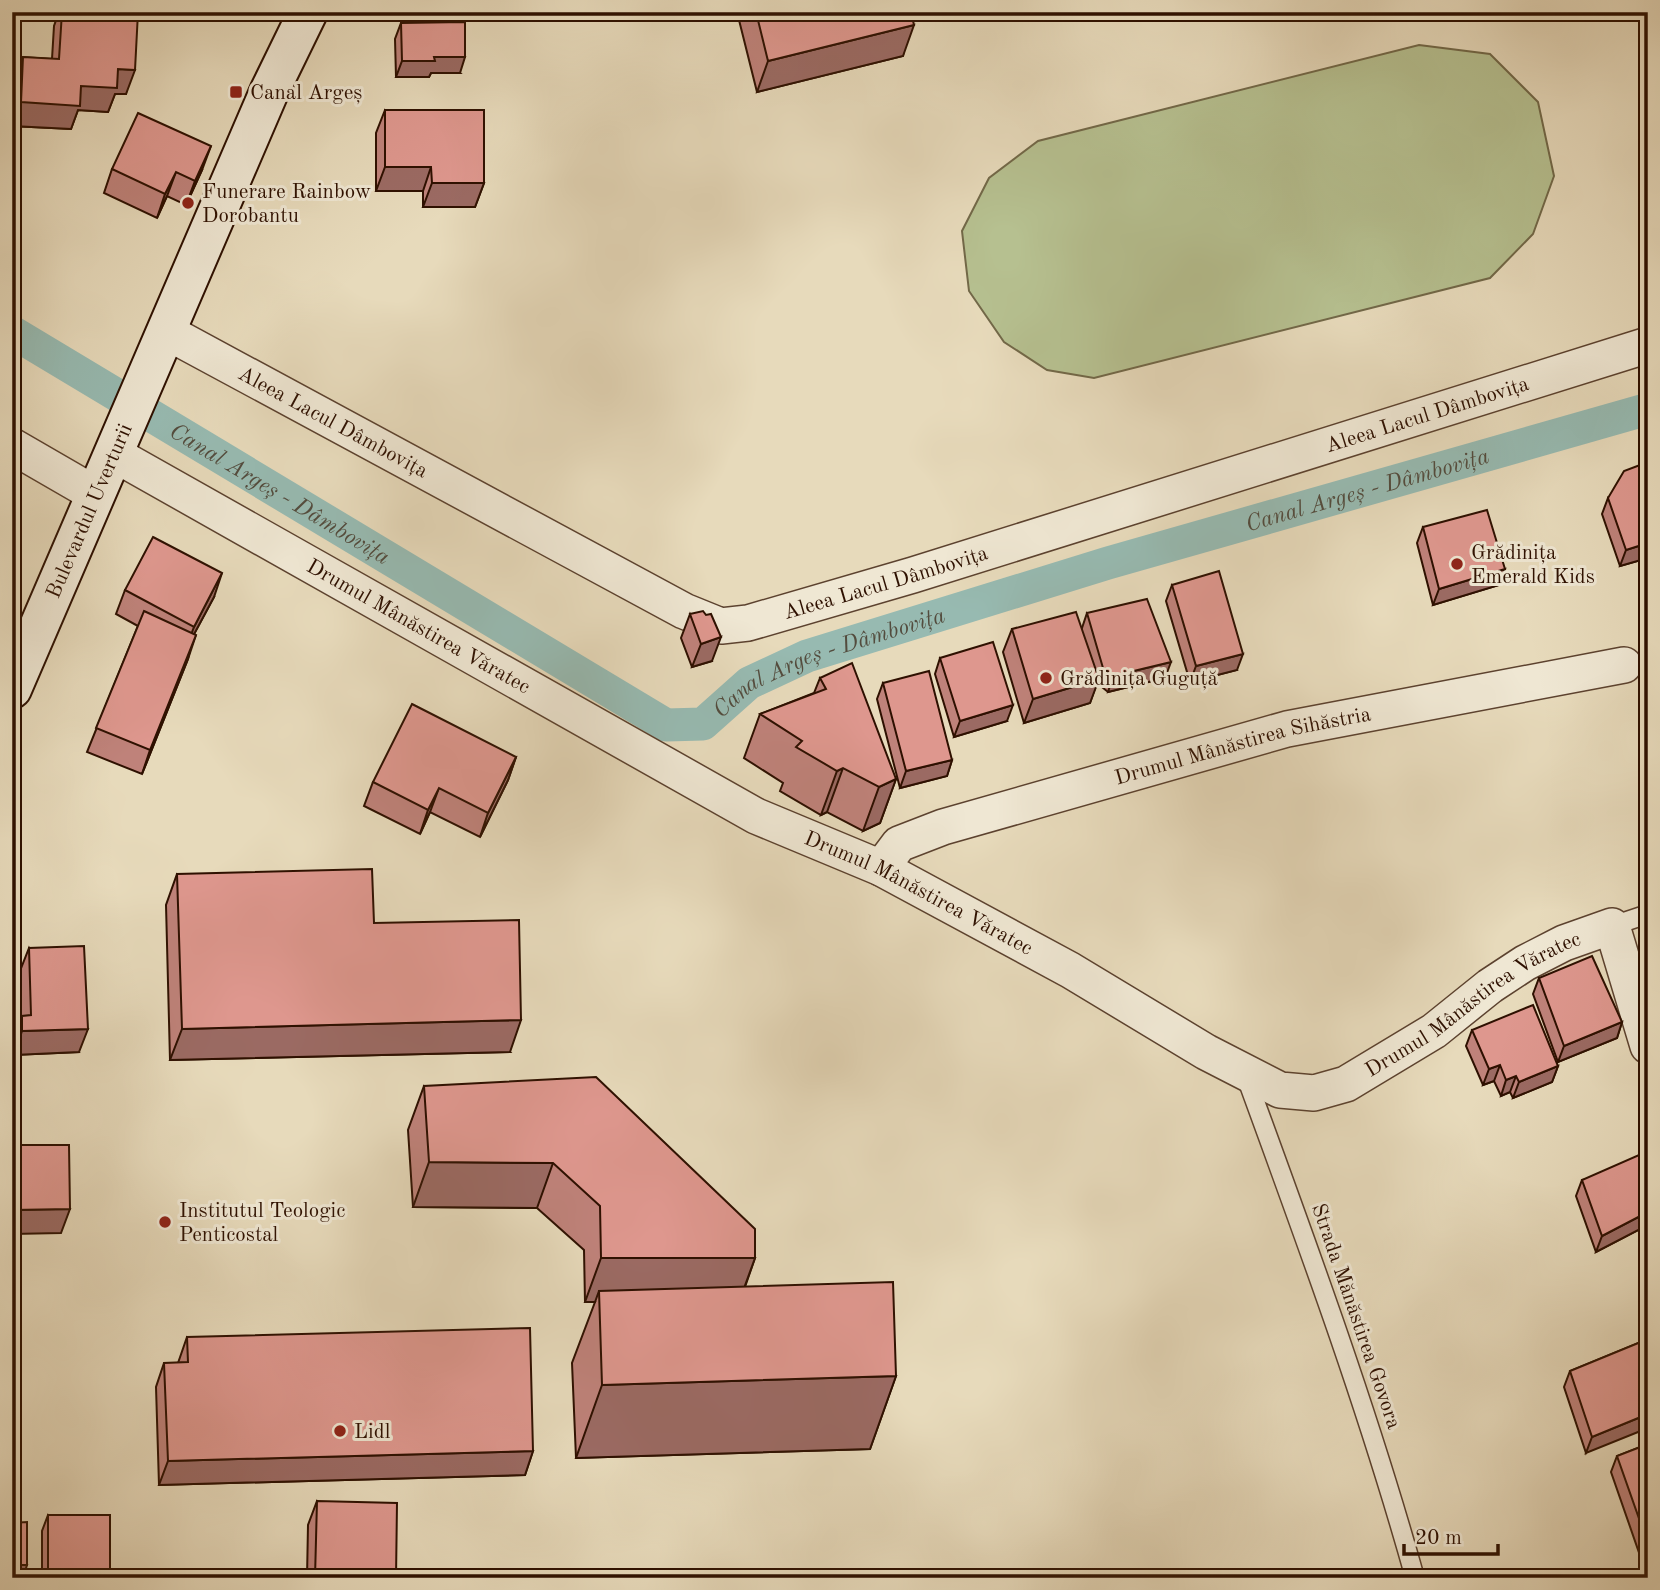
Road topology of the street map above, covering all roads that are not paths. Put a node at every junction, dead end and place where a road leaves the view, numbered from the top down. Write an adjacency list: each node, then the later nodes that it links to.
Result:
1 (308, 12): 2 (main road, Bulevardul Uverturii)
2 (167, 332): 3 (street, Aleea Lacul Dâmbovița); 5 (main road, Bulevardul Uverturii)
3 (1648, 345)
4 (12, 446): 6 (street)
5 (114, 454): 6 (main road, Bulevardul Uverturii); 9 (street, Drumul Mânăstirea Văratec)
6 (95, 494): 8 (main road, Bulevardul Uverturii)
7 (1624, 665): 9 (street, Drumul Mânăstirea Sihăstria)
8 (12, 689)
9 (881, 868): 13 (street, Drumul Mânăstirea Văratec)
10 (1648, 914): 11 (lane)
11 (1612, 926): 12 (street, Drumul Mânăstirea Văratec); 13 (street, Drumul Mânăstirea Văratec)
12 (1648, 1046)
13 (1245, 1073): 14 (lane, Strada Mănăstirea Govora)
14 (1415, 1578)

